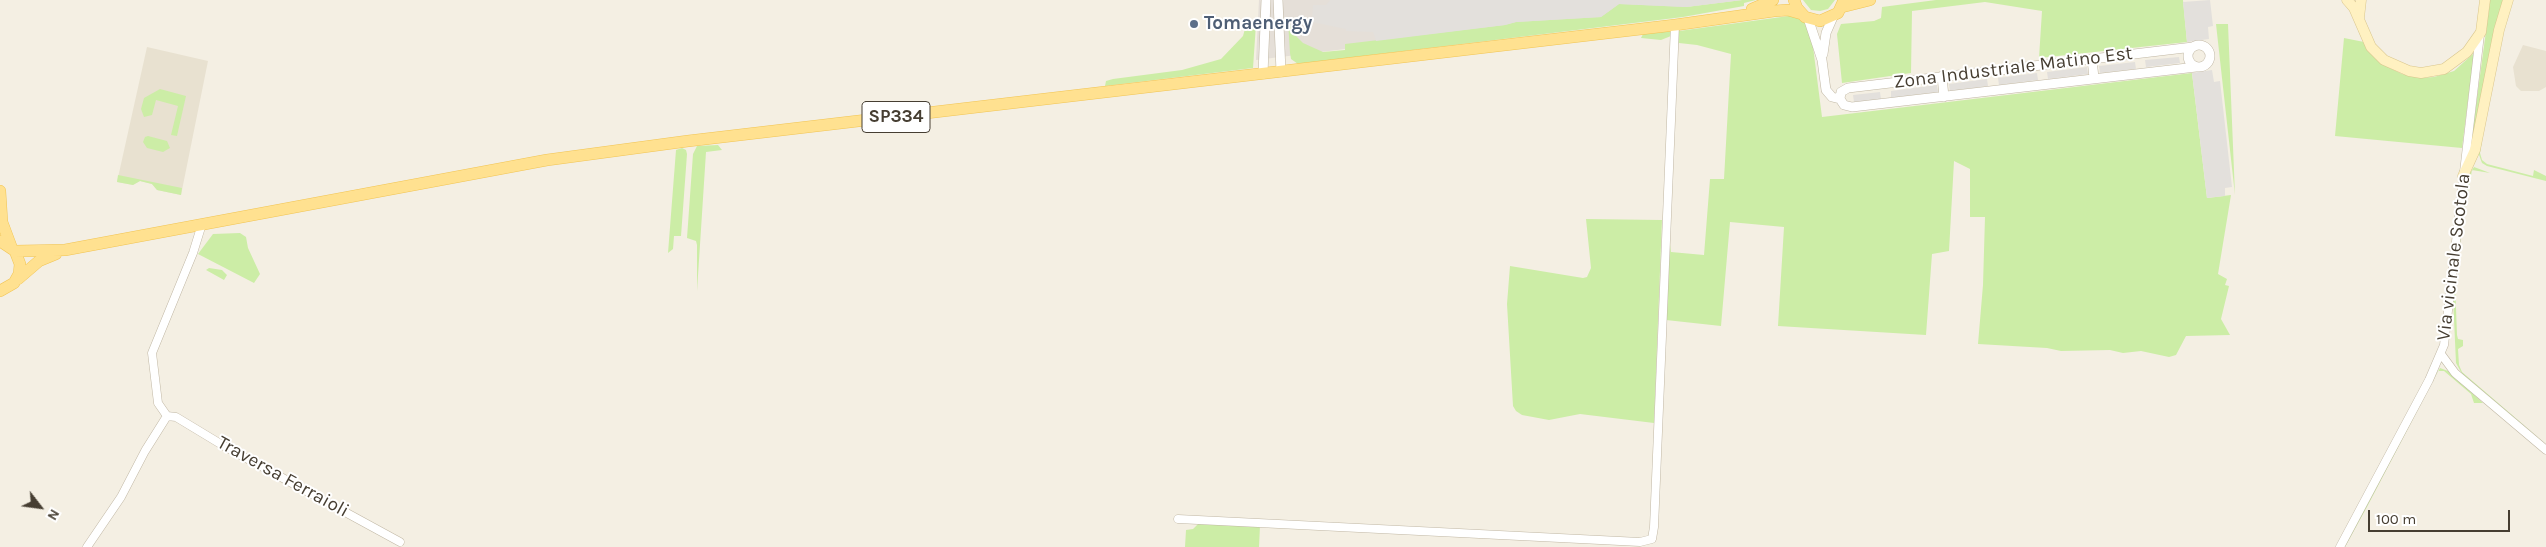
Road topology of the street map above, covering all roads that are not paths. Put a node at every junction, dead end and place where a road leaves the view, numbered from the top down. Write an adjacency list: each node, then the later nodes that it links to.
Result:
1 (1266, 0): 22 (street)
2 (1278, 0): 21 (street)
3 (1773, 0): 11 (main road, SP334)
4 (1794, 0): 12 (main road)
5 (1870, 0): 10 (main road)
6 (2347, 0): 14 (main road)
7 (2361, 0): 14 (main road)
8 (2485, 0): 16 (main road)
9 (2508, 0): 27 (main road)
10 (1843, 4): 13 (main road)
11 (1732, 16): 12 (main road, SP334); 15 (main road, SP334)
12 (1805, 16): 13 (main road, SP334); 19 (street)
13 (1832, 17): 19 (street)
14 (2359, 19): 16 (main road)
15 (1675, 25): 21 (main road, SP334); 39 (street)
16 (2481, 32): 27 (street, Via vicinale Scotola)
17 (2193, 47): 18 (street, Zona Industriale Matino Est); 20 (street); 20 (street)
18 (2092, 59): 23 (street, Zona Industriale Matino Est); 24 (street)
19 (1822, 60): 26 (street)
20 (2196, 67): 24 (street, Zona Industriale Matino Est)
21 (1281, 72): 22 (main road, SP334)
22 (1263, 74): 30 (main road, SP334)
23 (1942, 76): 25 (street); 26 (street, Zona Industriale Matino Est)
24 (2094, 78): 25 (street, Zona Industriale Matino Est)
25 (1944, 97): 26 (street, Zona Industriale Matino Est)
26 (1840, 99)
27 (2463, 176): 36 (street, Via vicinale Scotola)
28 (0, 191): 29 (main road)
29 (0, 211): 32 (main road)
30 (202, 224): 33 (main road, SP334); 37 (street)
31 (0, 241): 32 (main road)
32 (13, 248): 33 (main road); 34 (main road)
33 (65, 250): 34 (main road)
34 (8, 287): 35 (main road)
35 (0, 298)
36 (2441, 354): 38 (street); 42 (street, Via vicinale Scotola)
37 (167, 416): 40 (street, Traversa Ferraioli); 41 (street)
38 (2546, 450)
39 (1178, 519)
40 (400, 542)
41 (87, 547)
42 (2340, 547)

